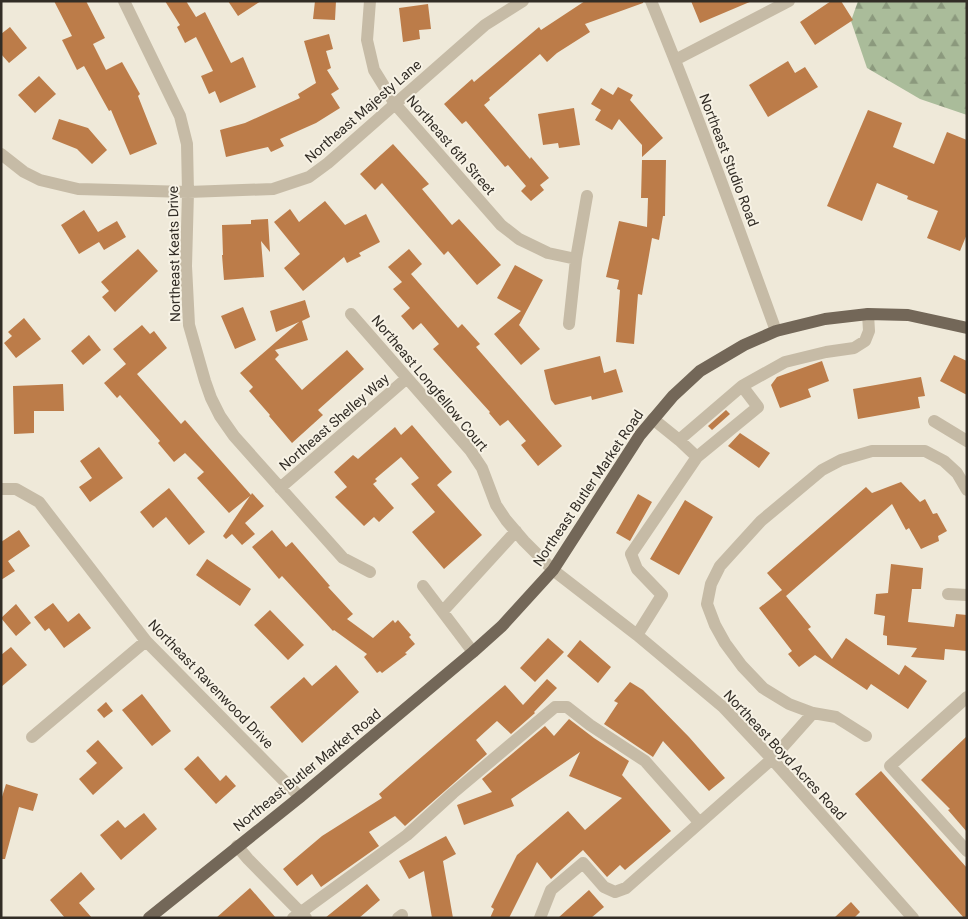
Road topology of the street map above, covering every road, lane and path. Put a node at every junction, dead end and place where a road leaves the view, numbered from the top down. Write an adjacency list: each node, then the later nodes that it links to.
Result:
1 (124, 1): 11 (street, Northeast Keats Drive)
2 (370, 1): 9 (street, Northeast 6th Street)
3 (522, 1): 9 (street, Northeast Majesty Lane)
4 (651, 1): 8 (street, Northeast Studio Road)
5 (766, 1): 7 (street)
6 (789, 1): 7 (street)
7 (763, 16): 8 (street)
8 (675, 60): 18 (street, Northeast Studio Road)
9 (395, 104): 11 (street, Northeast Majesty Lane); 13 (street, Northeast 6th Street)
10 (1, 154): 11 (street, Northeast Majesty Lane)
11 (188, 192): 26 (street, Northeast Keats Drive)
12 (587, 196): 13 (street)
13 (576, 259): 16 (street)
14 (351, 314): 19 (street, Northeast Longfellow Court)
15 (868, 314): 17 (main road, Northeast Butler Market Road); 18 (main road, Northeast Butler Market Road); 20 (street)
16 (569, 324)
17 (967, 328)
18 (776, 331): 21 (main road, Northeast Butler Market Road)
19 (407, 378): 26 (street, Northeast Shelley Way); 29 (street, Northeast Longfellow Court)
20 (742, 386): 23 (street); 25 (street)
21 (653, 420): 23 (street); 30 (main road, Northeast Butler Market Road)
22 (934, 421): 24 (street)
23 (679, 440): 25 (street)
24 (967, 441)
25 (697, 457): 36 (street)
26 (280, 488): 31 (street, Northeast Keats Drive)
27 (1, 490): 37 (street, Northeast Ravenwood Drive)
28 (967, 490): 40 (street)
29 (516, 532): 30 (street, Northeast Longfellow Court); 35 (street)
30 (553, 570): 36 (street, Northeast Boyd Acres Road); 38 (main road, Northeast Butler Market Road)
31 (370, 572)
32 (423, 586): 35 (street)
33 (948, 594): 34 (street)
34 (967, 595)
35 (443, 611): 38 (street)
36 (637, 634): 43 (street, Northeast Boyd Acres Road)
37 (146, 641): 42 (street); 44 (street, Northeast Ravenwood Drive)
38 (473, 652): 44 (main road, Northeast Butler Market Road)
39 (967, 697): 47 (street)
40 (812, 713): 41 (street); 43 (street)
41 (866, 736)
42 (32, 737)
43 (772, 759): 45 (street); 51 (street, Northeast Boyd Acres Road)
44 (300, 797): 46 (main road, Northeast Butler Market Road)
45 (699, 822): 48 (street); 50 (street)
46 (237, 846): 48 (street); 49 (main road, Northeast Butler Market Road)
47 (967, 851)
48 (300, 916)
49 (149, 918)
50 (540, 918)
51 (913, 918)

